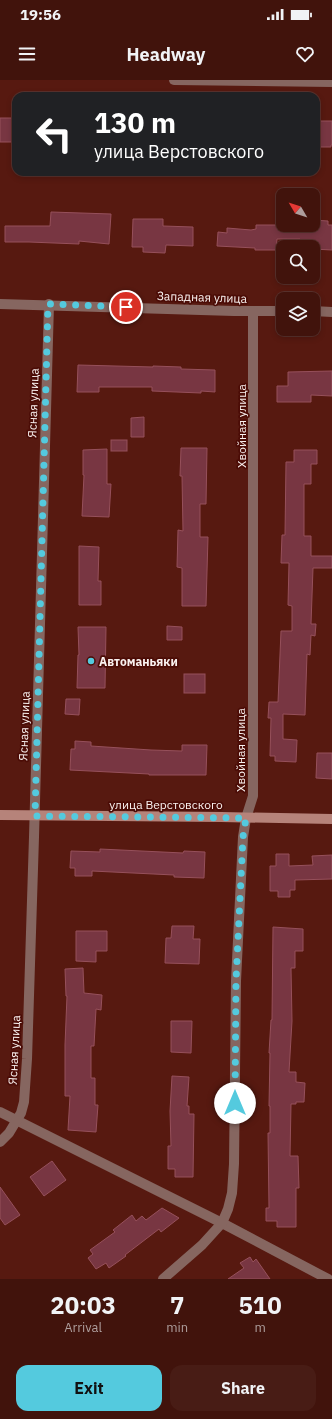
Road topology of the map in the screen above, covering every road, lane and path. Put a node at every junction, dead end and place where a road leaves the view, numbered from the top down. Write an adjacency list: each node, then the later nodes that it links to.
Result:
1 (174, 80): 2 (street)
2 (332, 82)
3 (0, 304): 4 (street, Западная улица)
4 (48, 304): 5 (street, Западная улица); 10 (street, Ясная улица)
5 (254, 311): 6 (street, Западная улица); 11 (street, Хвойная улица)
6 (276, 311)
7 (320, 312): 8 (street)
8 (332, 312)
9 (0, 815): 10 (street, улица Верстовского)
10 (35, 816): 11 (street, улица Верстовского); 14 (street, Ясная улица)
11 (246, 818): 12 (street, улица Верстовского); 16 (street, Хвойная улица)
12 (332, 819)
13 (0, 1112): 14 (street)
14 (17, 1121): 15 (street, Ясная улица); 16 (street)
15 (0, 1142)
16 (222, 1223): 17 (street, Хвойная улица); 18 (street)
17 (163, 1279)
18 (328, 1279)

